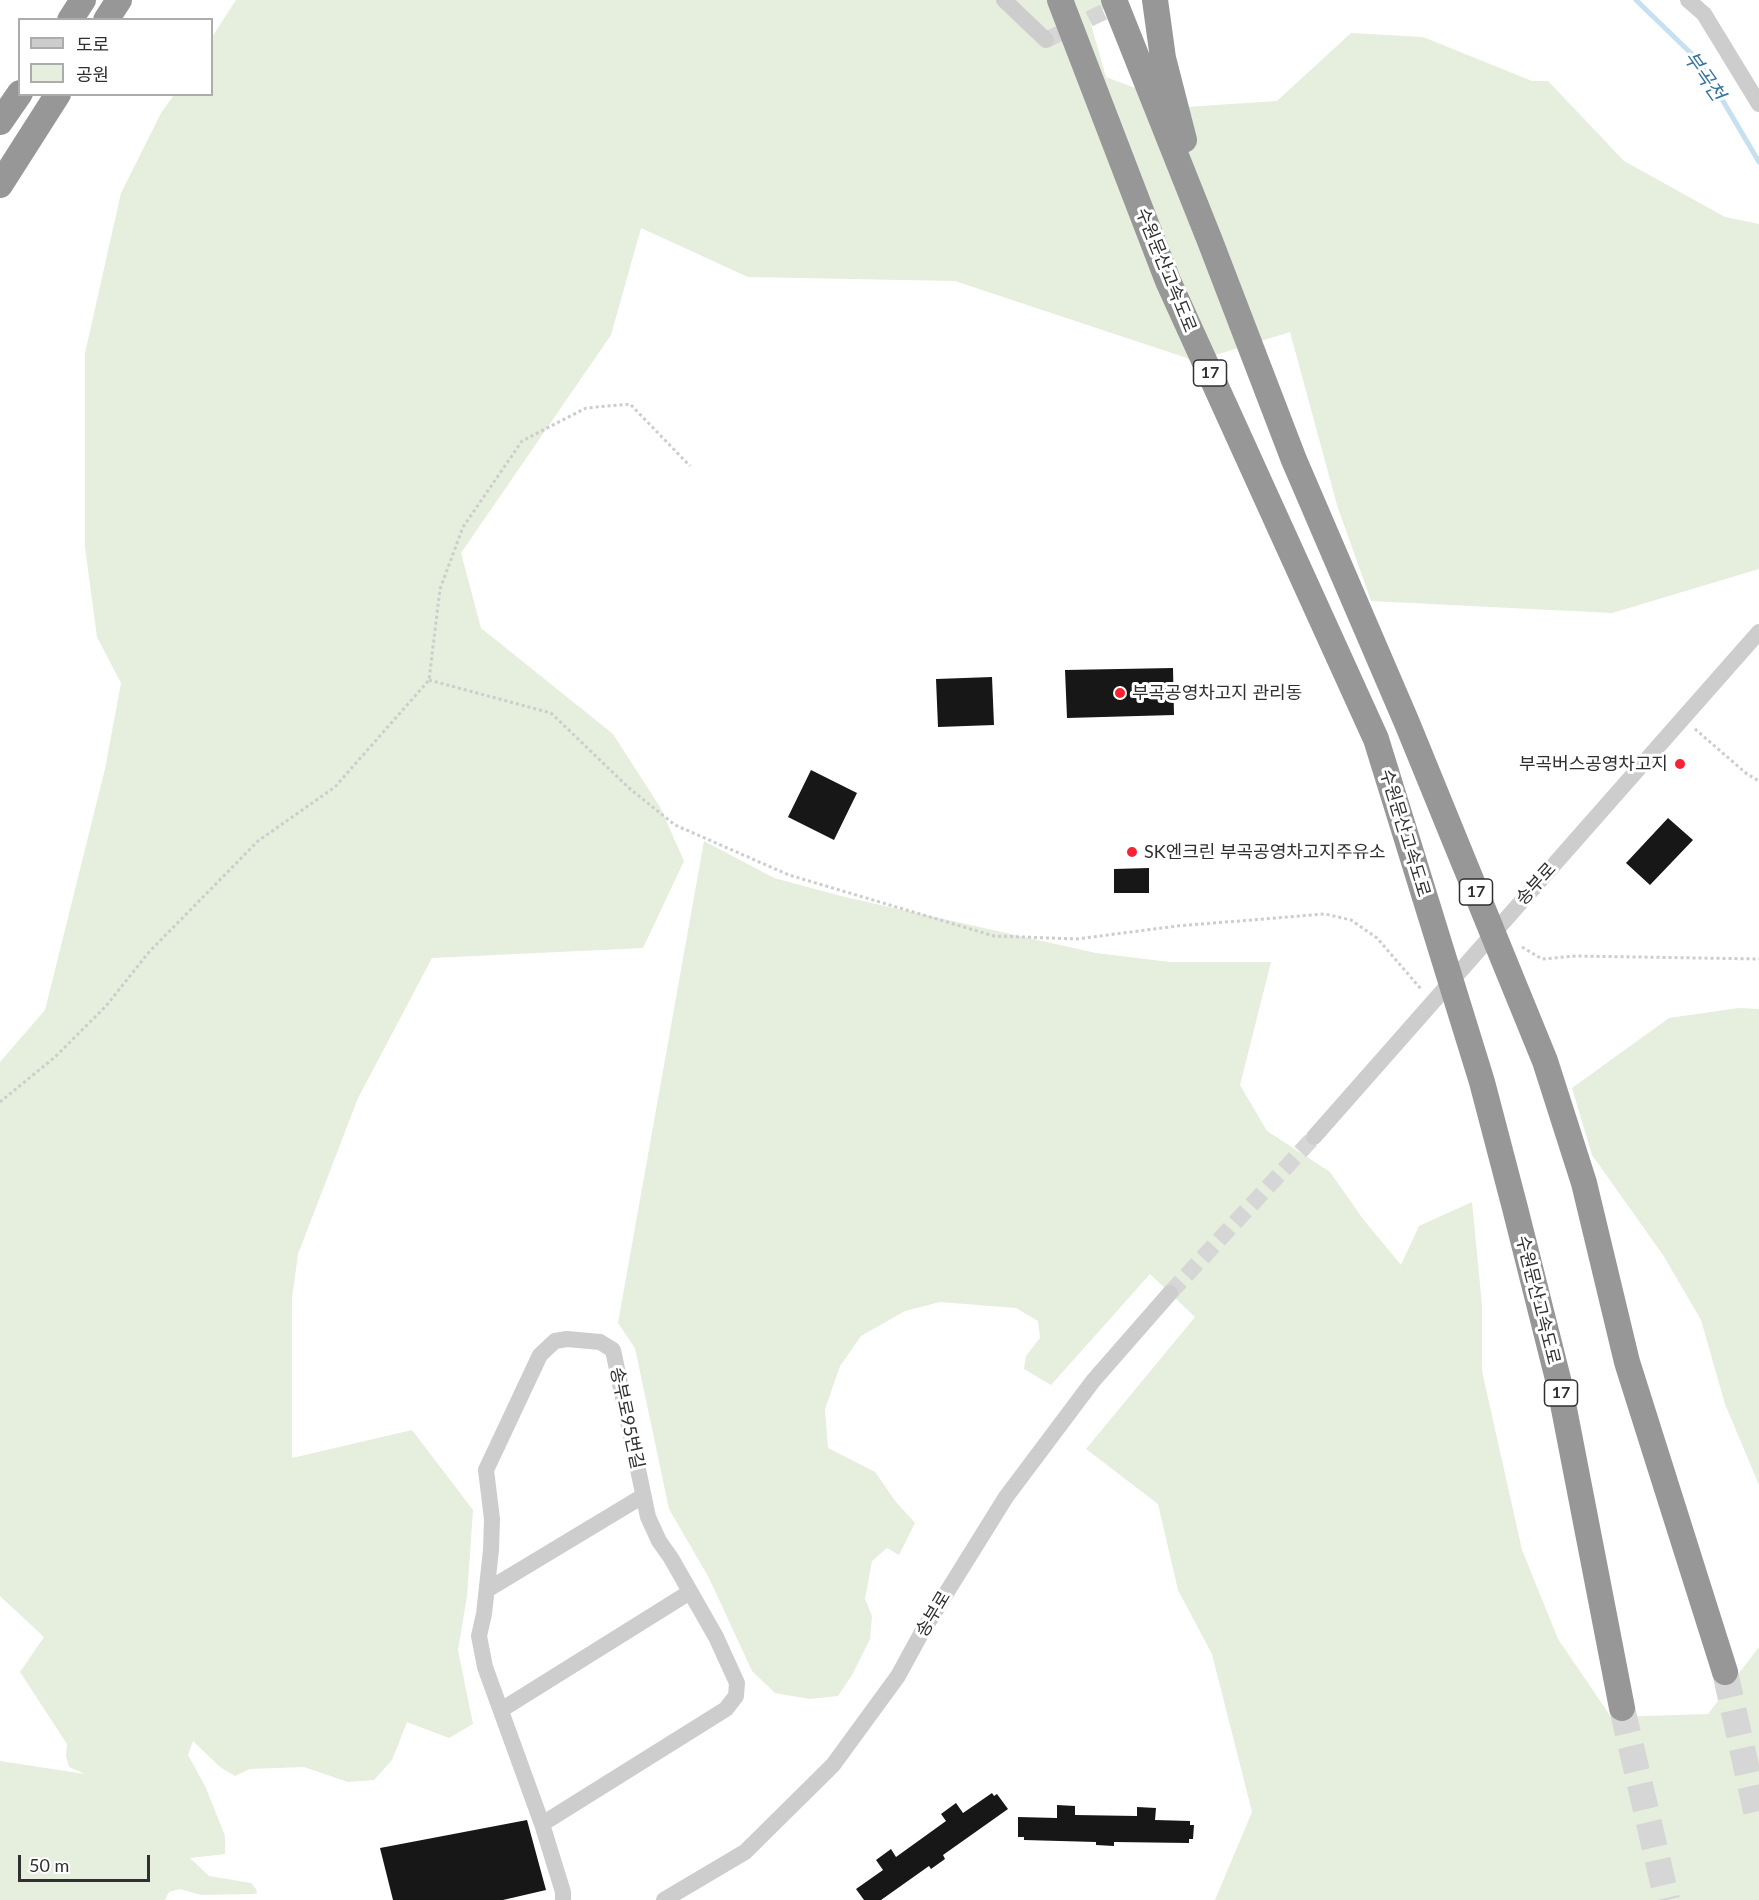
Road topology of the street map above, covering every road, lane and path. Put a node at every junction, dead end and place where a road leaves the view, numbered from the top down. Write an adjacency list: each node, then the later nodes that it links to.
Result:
1 (83, 0): 8 (highway)
2 (119, 0): 9 (highway)
3 (1004, 0): 10 (street)
4 (1060, 0): 32 (highway, 수원문산고속도로 / 17)
5 (1114, 0): 16 (highway, 수원문산고속도로 / 17)
6 (1155, 0): 16 (highway)
7 (1688, 0): 13 (street)
8 (71, 18)
9 (107, 18)
10 (1046, 40)
11 (18, 96): 14 (highway)
12 (57, 96): 15 (highway)
13 (1759, 105)
14 (0, 122)
15 (0, 185)
16 (1210, 242): 31 (highway, 수원문산고속도로 / 17)
17 (690, 465): 19 (path)
18 (1759, 632): 20 (street, 송부로)
19 (429, 680): 24 (path); 25 (path)
20 (1683, 717): 21 (path); 22 (street, 송부로)
21 (1759, 781)
22 (1497, 928): 23 (path); 24 (street, 송부로)
23 (1759, 959)
24 (1433, 1001): 26 (street, 송부로)
25 (0, 1102)
26 (1314, 1137)
27 (1170, 1293): 36 (street, 송부로)
28 (643, 1496): 29 (street); 29 (street, 송부로95번길); 30 (street, 송부로95번길)
29 (487, 1590): 33 (street, 송부로95번길)
30 (690, 1592): 33 (street); 34 (street, 송부로95번길)
31 (1725, 1672)
32 (1622, 1708)
33 (501, 1710): 34 (street, 송부로95번길)
34 (542, 1824): 35 (street, 송부로95번길)
35 (563, 1900)
36 (664, 1900)

